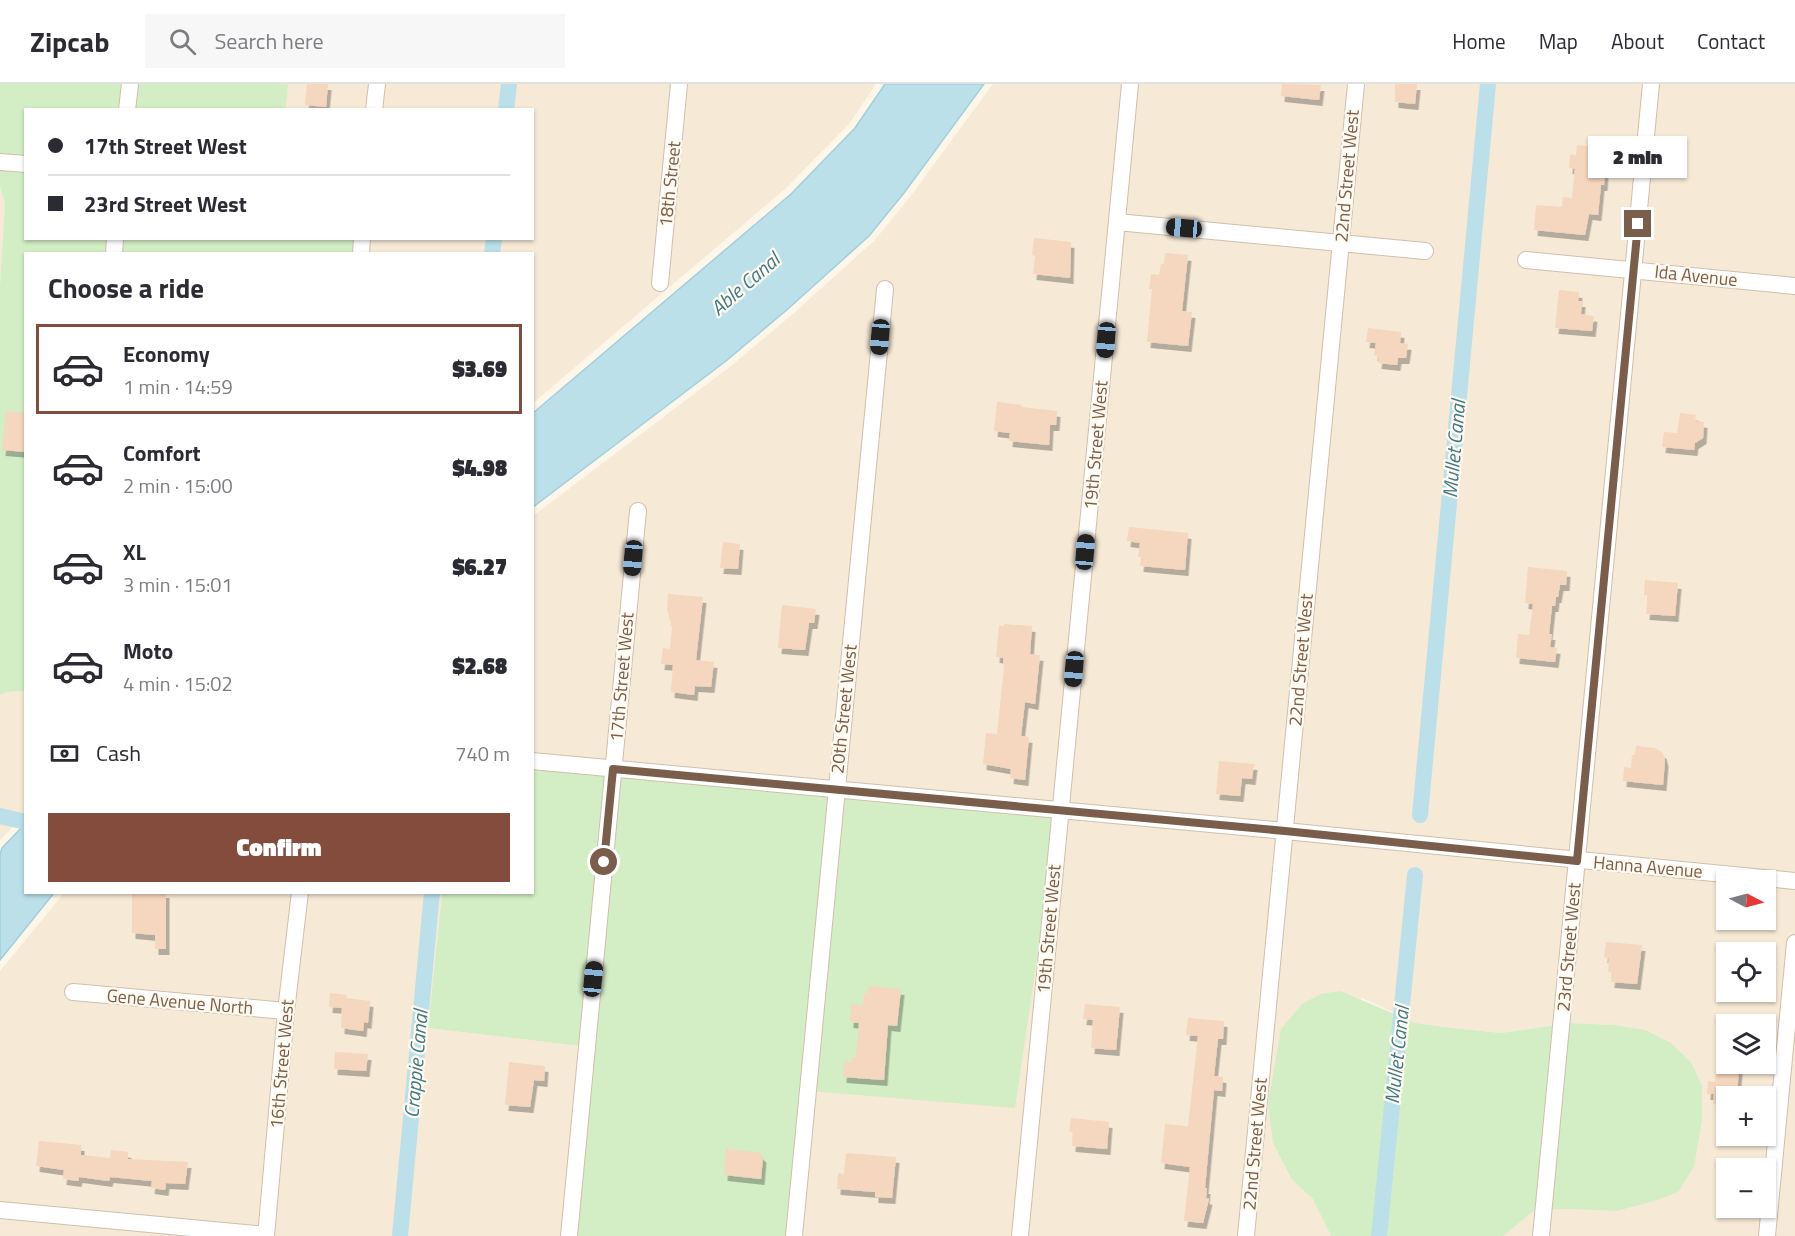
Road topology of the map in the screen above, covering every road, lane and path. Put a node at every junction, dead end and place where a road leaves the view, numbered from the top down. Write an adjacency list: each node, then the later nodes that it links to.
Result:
1 (130, 84): 7 (street)
2 (377, 84): 8 (street)
3 (679, 84): 16 (street, 18th Street)
4 (1130, 84): 11 (street, 19th Street West)
5 (1356, 84): 12 (street, 22nd Street West)
6 (1651, 84): 15 (street, 23rd Street West)
7 (127, 108)
8 (374, 108)
9 (0, 162): 10 (street)
10 (24, 164)
11 (1117, 222): 12 (street); 23 (street, 19th Street West)
12 (1341, 243): 13 (street); 24 (street, 22nd Street West)
13 (1425, 251)
14 (1526, 260): 15 (street, Ida Avenue)
15 (1633, 270): 17 (street, Ida Avenue); 25 (street, 23rd Street West)
16 (660, 283)
17 (1795, 286)
18 (885, 289): 22 (street, 20th Street West)
19 (638, 511): 21 (street, 17th Street West)
20 (534, 760): 21 (street, Hanna Avenue)
21 (613, 769): 22 (street, Hanna Avenue); 33 (street, 17th Street West)
22 (837, 789): 23 (street, Hanna Avenue); 34 (street, 20th Street West)
23 (1060, 811): 24 (street, Hanna Avenue); 35 (street, 19th Street West)
24 (1285, 831): 25 (street, Hanna Avenue); 36 (street, 22nd Street West)
25 (1577, 861): 26 (street, Hanna Avenue); 37 (street, 23rd Street West)
26 (1795, 881)
27 (300, 894): 30 (street, 16th Street West)
28 (1795, 943): 38 (street)
29 (73, 992): 30 (street, Gene Avenue North)
30 (286, 1011): 32 (street, 16th Street West)
31 (0, 1210): 32 (street)
32 (266, 1236)
33 (569, 1236)
34 (794, 1236)
35 (1020, 1236)
36 (1246, 1236)
37 (1541, 1236)
38 (1767, 1236)

